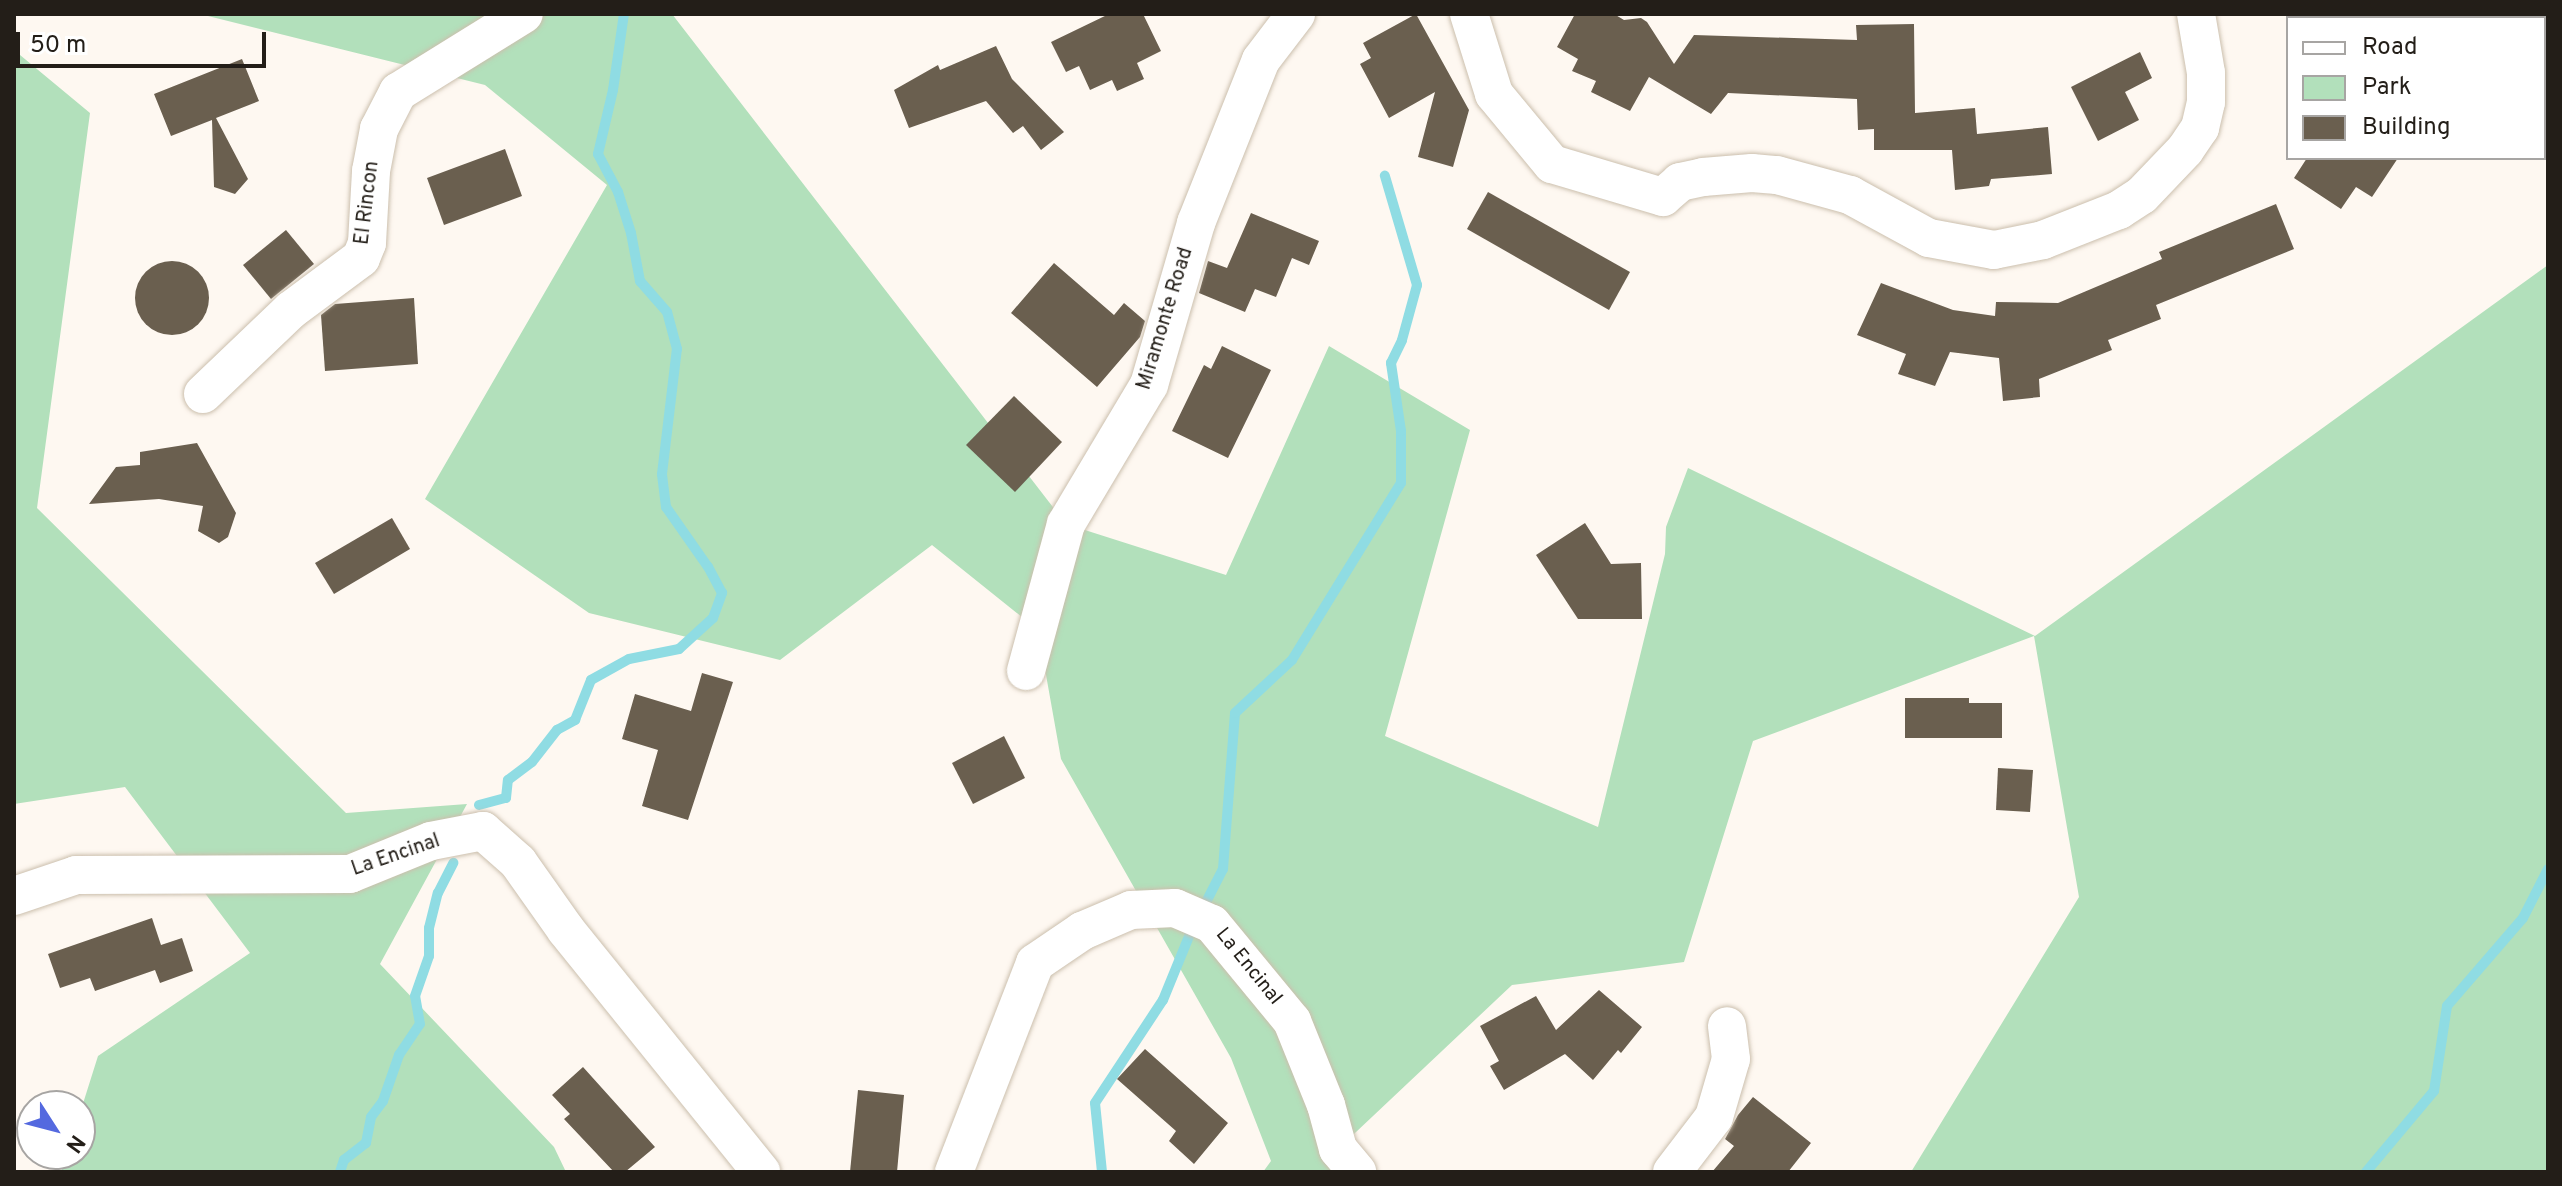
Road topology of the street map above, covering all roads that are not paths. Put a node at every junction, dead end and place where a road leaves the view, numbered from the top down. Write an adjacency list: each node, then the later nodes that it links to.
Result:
1 (524, 14): 5 (street, El Rincon)
2 (1296, 14): 6 (street, Miramonte Road)
3 (1469, 14): 4 (street)
4 (2196, 14)
5 (203, 394)
6 (1026, 671)
7 (14, 896): 9 (street, La Encinal)
8 (1727, 1026): 12 (street)
9 (761, 1172)
10 (954, 1172): 11 (street, La Encinal)
11 (1357, 1172)
12 (1672, 1172)

